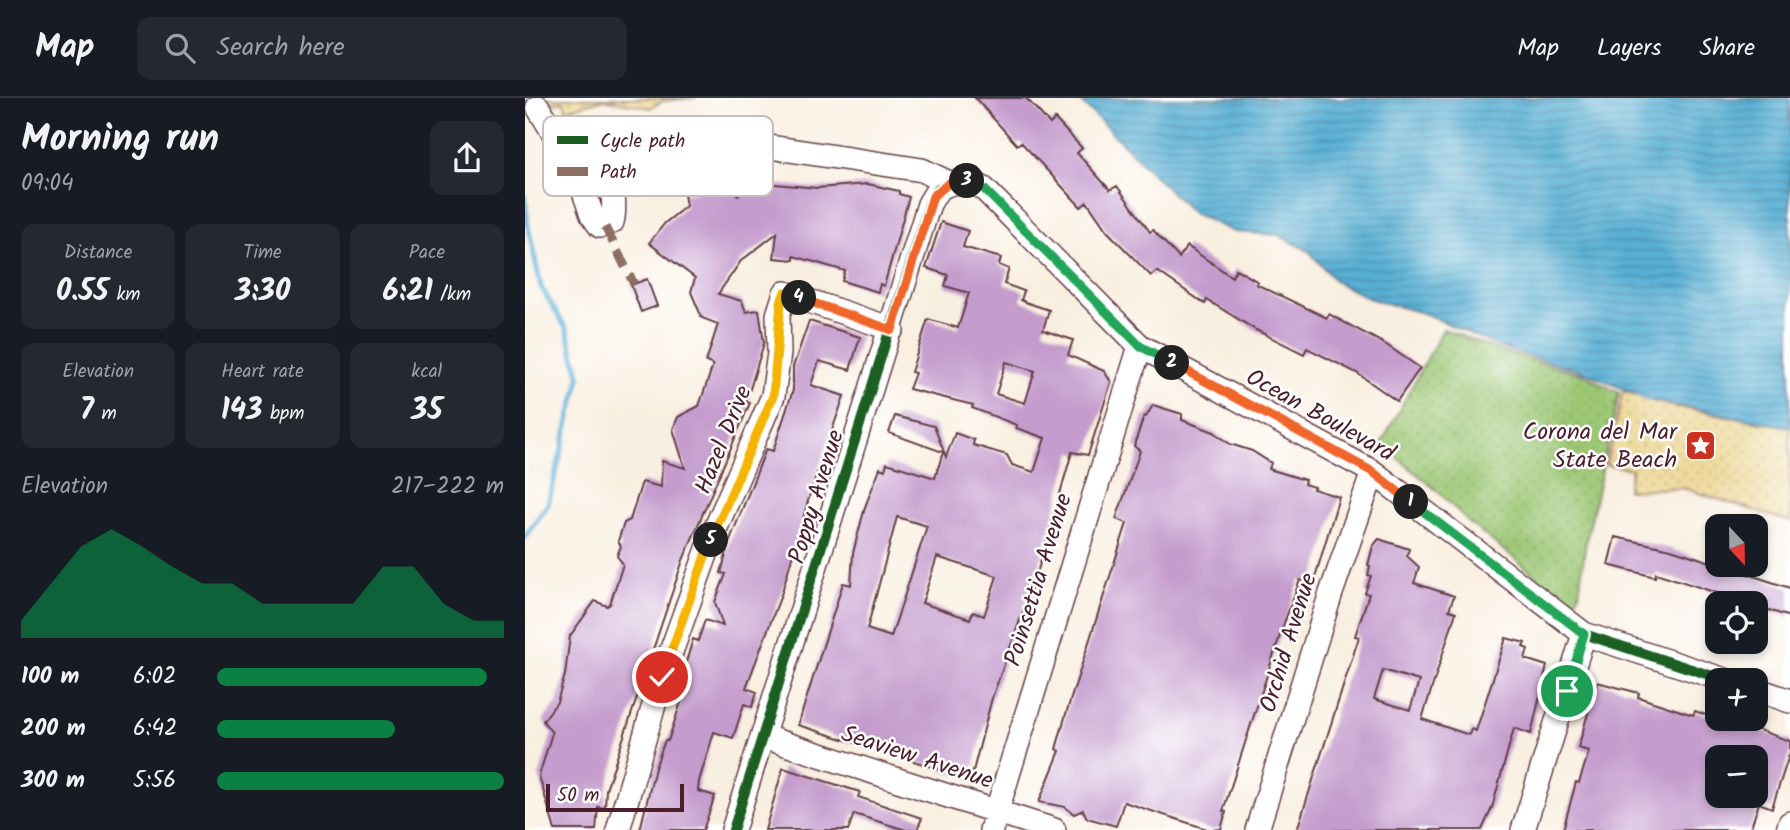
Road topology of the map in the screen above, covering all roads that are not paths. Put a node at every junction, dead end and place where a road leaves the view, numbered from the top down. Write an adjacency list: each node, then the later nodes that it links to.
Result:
1 (538, 107): 2 (street, Ocean Boulevard)
2 (543, 116)
3 (773, 147): 4 (street, Ocean Boulevard)
4 (949, 183): 7 (street, Poppy Avenue); 8 (street, Ocean Boulevard)
5 (585, 196): 6 (street, Ocean Boulevard)
6 (613, 196)
7 (892, 330): 14 (street, Poppy Avenue); 17 (street, Hazel Drive)
8 (1140, 346): 9 (street, Ocean Boulevard); 15 (street, Poinsettia Avenue)
9 (1373, 472): 10 (street, Ocean Boulevard); 20 (street, Orchid Avenue)
10 (1584, 634): 11 (street, Ocean Boulevard); 21 (street)
11 (1705, 673)
12 (1768, 693): 13 (street)
13 (1790, 701)
14 (764, 737): 15 (street, Seaview Avenue); 18 (street, Poppy Avenue)
15 (994, 821): 19 (street, Seaview Avenue)
16 (1790, 823): 22 (street)
17 (618, 830)
18 (733, 830)
19 (1054, 830)
20 (1257, 830)
21 (1523, 830)
22 (1788, 830)

